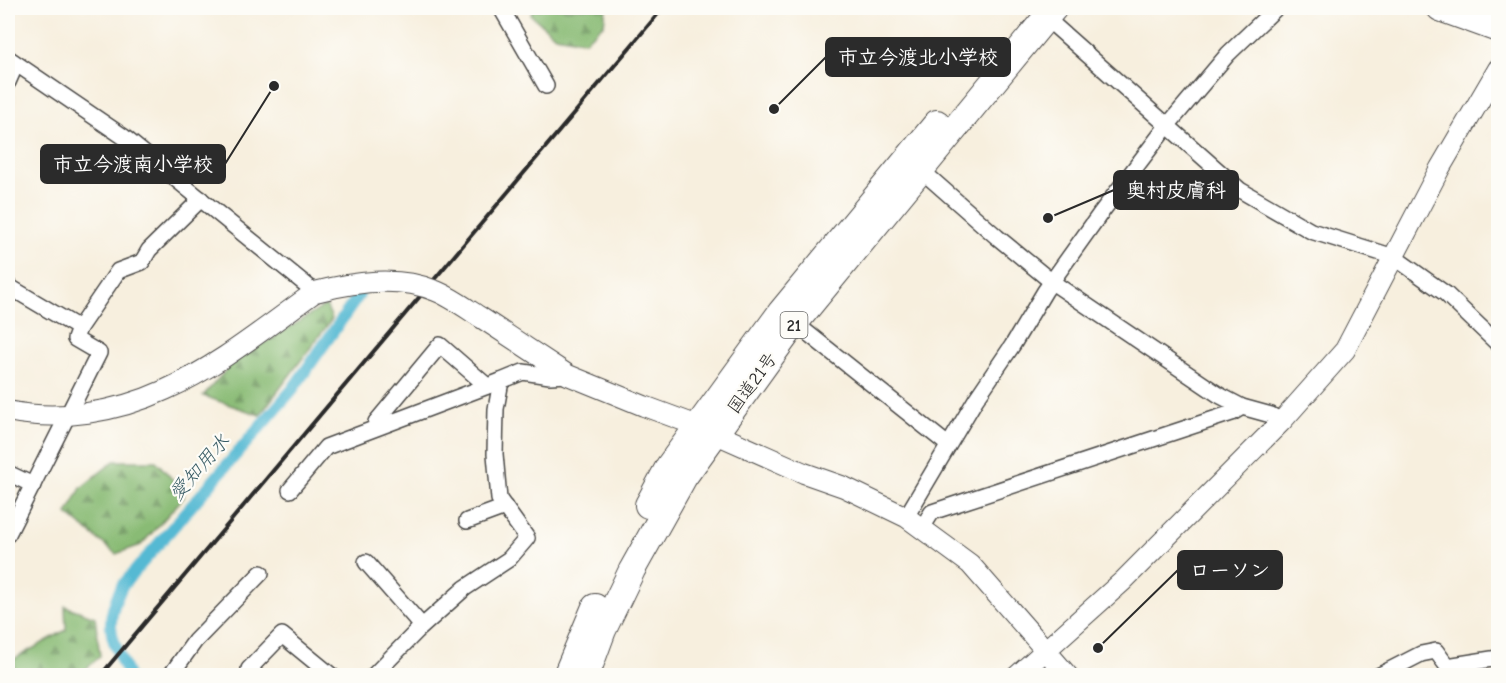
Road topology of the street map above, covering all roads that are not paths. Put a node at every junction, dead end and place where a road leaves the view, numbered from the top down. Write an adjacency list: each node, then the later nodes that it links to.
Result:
1 (501, 8): 11 (street)
2 (1276, 8): 12 (street)
3 (1440, 8): 7 (highway)
4 (1487, 8): 6 (highway)
5 (1044, 11): 12 (street); 13 (highway, 国道21号 / 21); 29 (highway, 国道21号 / 21)
6 (1498, 12)
7 (1498, 29)
8 (12, 61): 10 (street); 14 (street)
9 (1496, 79): 15 (street)
10 (8, 82)
11 (546, 86)
12 (1167, 126): 15 (street); 16 (street)
13 (921, 170): 16 (street); 19 (highway, 国道21号 / 21)
14 (201, 199): 18 (street); 20 (street)
15 (1394, 257): 21 (street); 27 (street)
16 (1052, 282): 24 (street); 30 (street)
17 (8, 286): 20 (street)
18 (315, 292): 22 (street, bridge); 26 (street)
19 (795, 323): 29 (highway, 国道21号 / 21); 30 (street)
20 (79, 328): 26 (street)
21 (1498, 344)
22 (568, 375): 23 (street); 29 (street)
23 (494, 383): 28 (street); 28 (street); 34 (street)
24 (1242, 407): 27 (street); 36 (street)
25 (8, 411): 26 (street)
26 (69, 414): 32 (street)
27 (1282, 421): 41 (street)
28 (375, 428): 33 (street)
29 (707, 430): 36 (street); 47 (highway, 国道21号 / 21); 48 (highway, 国道21号 / 21)
30 (948, 446): 36 (street)
31 (8, 473): 32 (street)
32 (33, 485): 37 (street)
33 (290, 489)
34 (505, 507): 35 (street); 40 (street)
35 (467, 521)
36 (914, 523): 41 (street)
37 (8, 534)
38 (366, 562): 40 (street)
39 (261, 573): 43 (street)
40 (422, 626): 46 (street)
41 (1046, 650): 49 (street); 50 (street)
42 (1498, 658): 51 (street)
43 (170, 675)
44 (257, 675): 45 (street)
45 (332, 675)
46 (373, 675)
47 (566, 675)
48 (586, 675)
49 (1017, 675)
50 (1068, 675)
51 (1378, 675)

